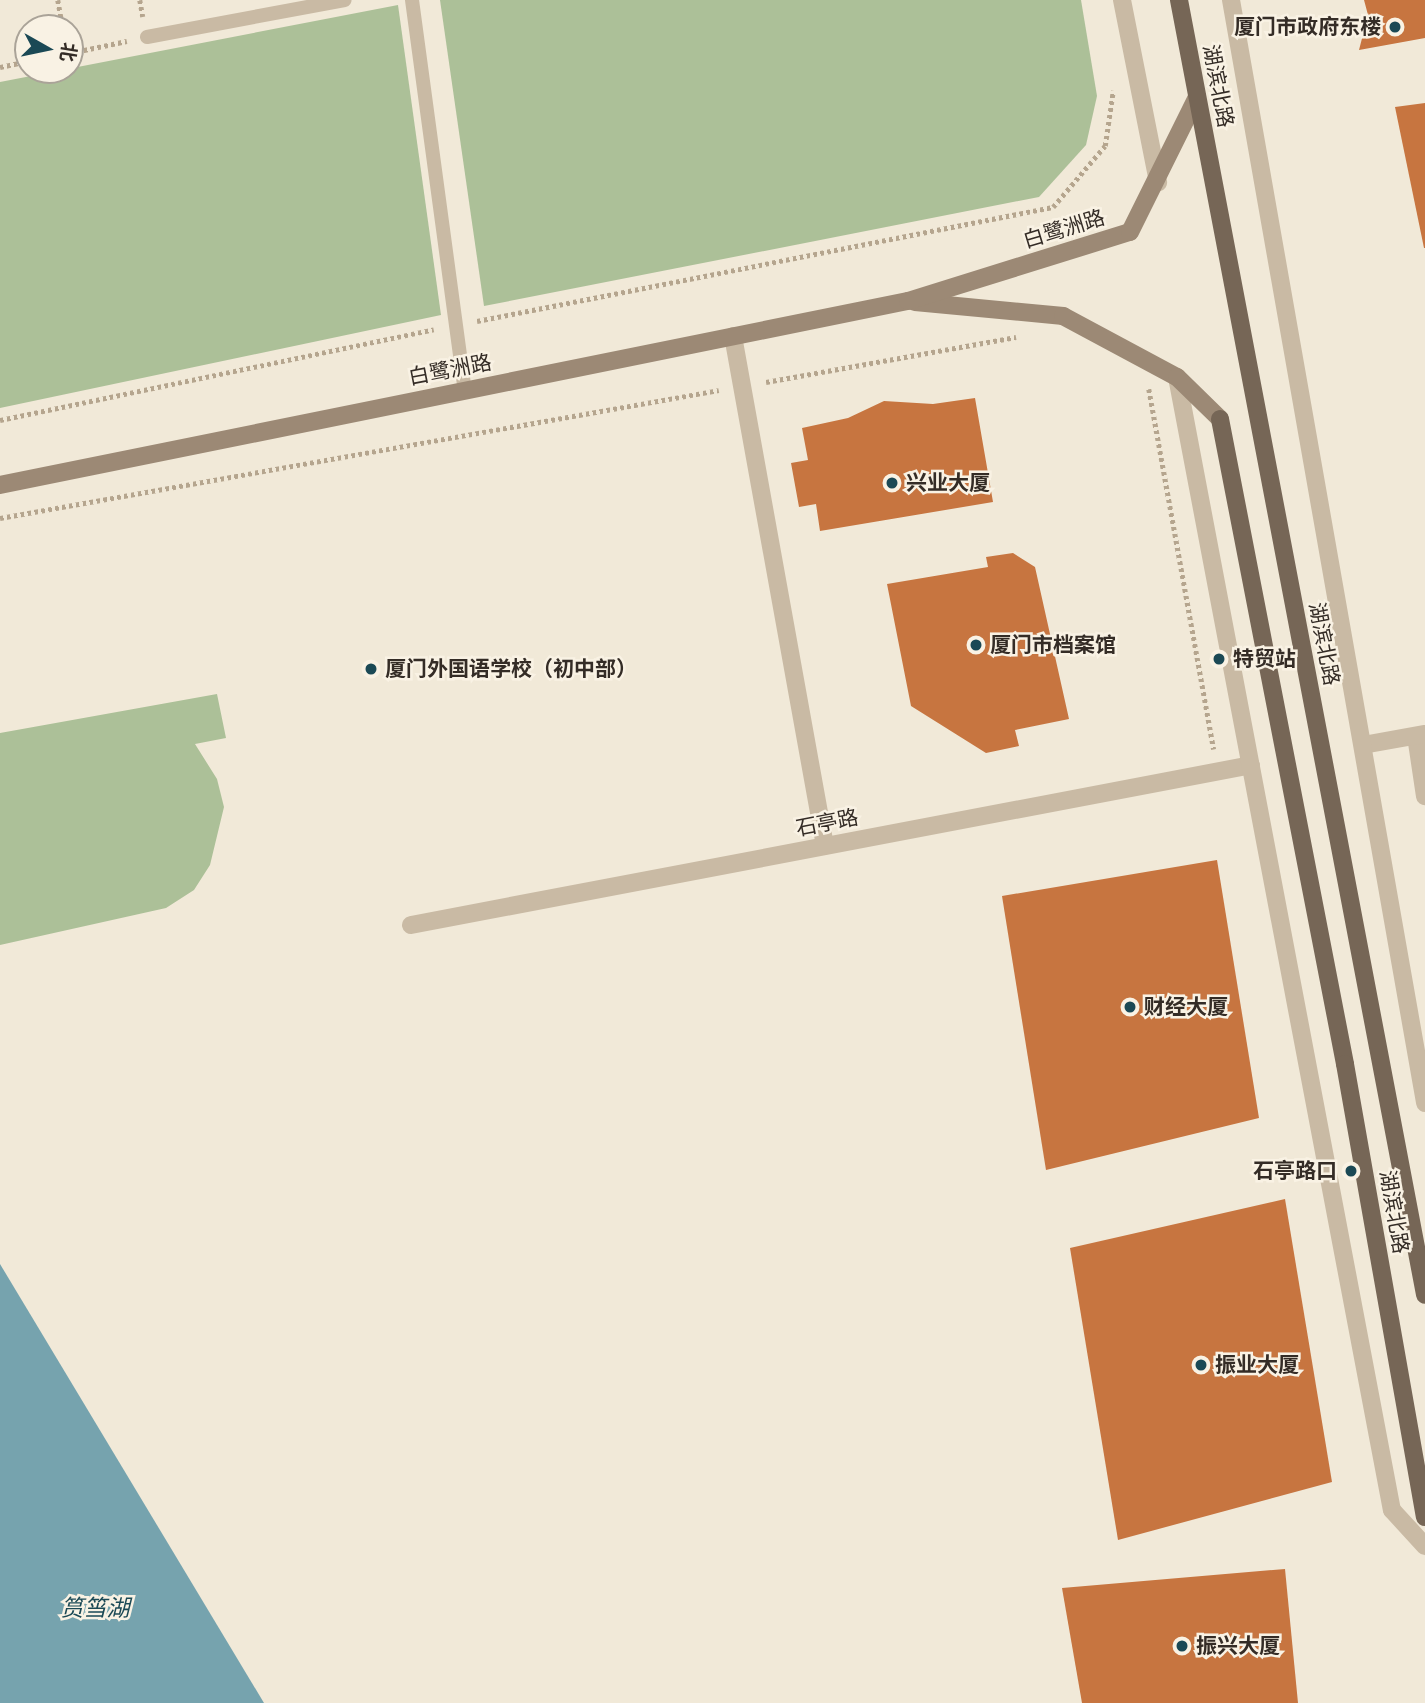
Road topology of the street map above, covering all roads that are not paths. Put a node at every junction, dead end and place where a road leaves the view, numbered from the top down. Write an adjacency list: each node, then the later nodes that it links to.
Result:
1 (345, 0): 6 (lane)
2 (412, 0): 12 (lane)
3 (1122, 0): 8 (street)
4 (1179, 0): 7 (main road, 湖滨北路)
5 (1231, 0): 16 (street)
6 (147, 37)
7 (1197, 97): 8 (main road, 白鹭洲路); 22 (main road, 湖滨北路)
8 (1158, 183): 9 (main road, 白鹭洲路)
9 (908, 301): 10 (main road, 白鹭洲路); 11 (main road, 白鹭洲路)
10 (733, 336): 12 (main road, 白鹭洲路); 19 (street)
11 (1177, 377): 13 (main road, 白鹭洲路); 17 (street)
12 (465, 390): 14 (main road, 白鹭洲路)
13 (1220, 419): 23 (main road, 湖滨北路)
14 (0, 485)
15 (1420, 735): 16 (street); 18 (street)
16 (1363, 745): 21 (street)
17 (1251, 765): 19 (street, 石亭路); 24 (street)
18 (1425, 796)
19 (825, 846): 20 (street, 石亭路)
20 (411, 925)
21 (1425, 1103)
22 (1425, 1296)
23 (1425, 1517)
24 (1425, 1546)

